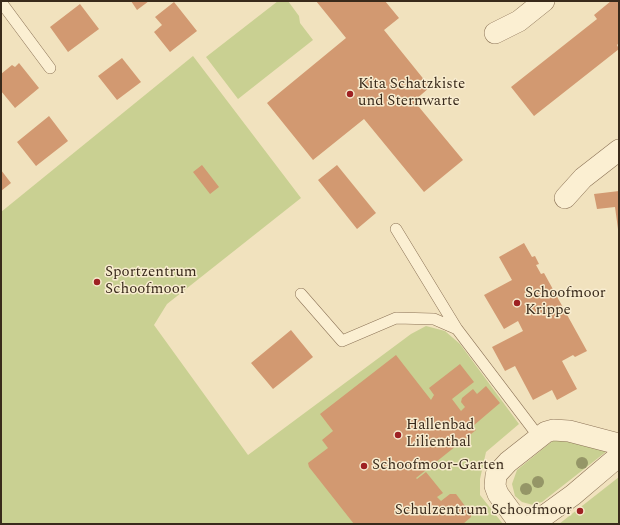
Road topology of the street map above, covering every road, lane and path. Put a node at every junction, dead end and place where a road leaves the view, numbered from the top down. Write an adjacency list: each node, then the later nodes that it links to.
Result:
1 (544, 1): 3 (street)
2 (1, 2): 4 (lane)
3 (495, 33)
4 (50, 68)
5 (619, 150): 6 (street)
6 (565, 198)
7 (396, 229): 9 (lane)
8 (301, 294): 9 (lane)
9 (457, 329): 10 (lane)
10 (539, 437): 11 (street); 13 (street)
11 (619, 444)
12 (619, 456): 14 (street)
13 (520, 524)
14 (533, 524)

